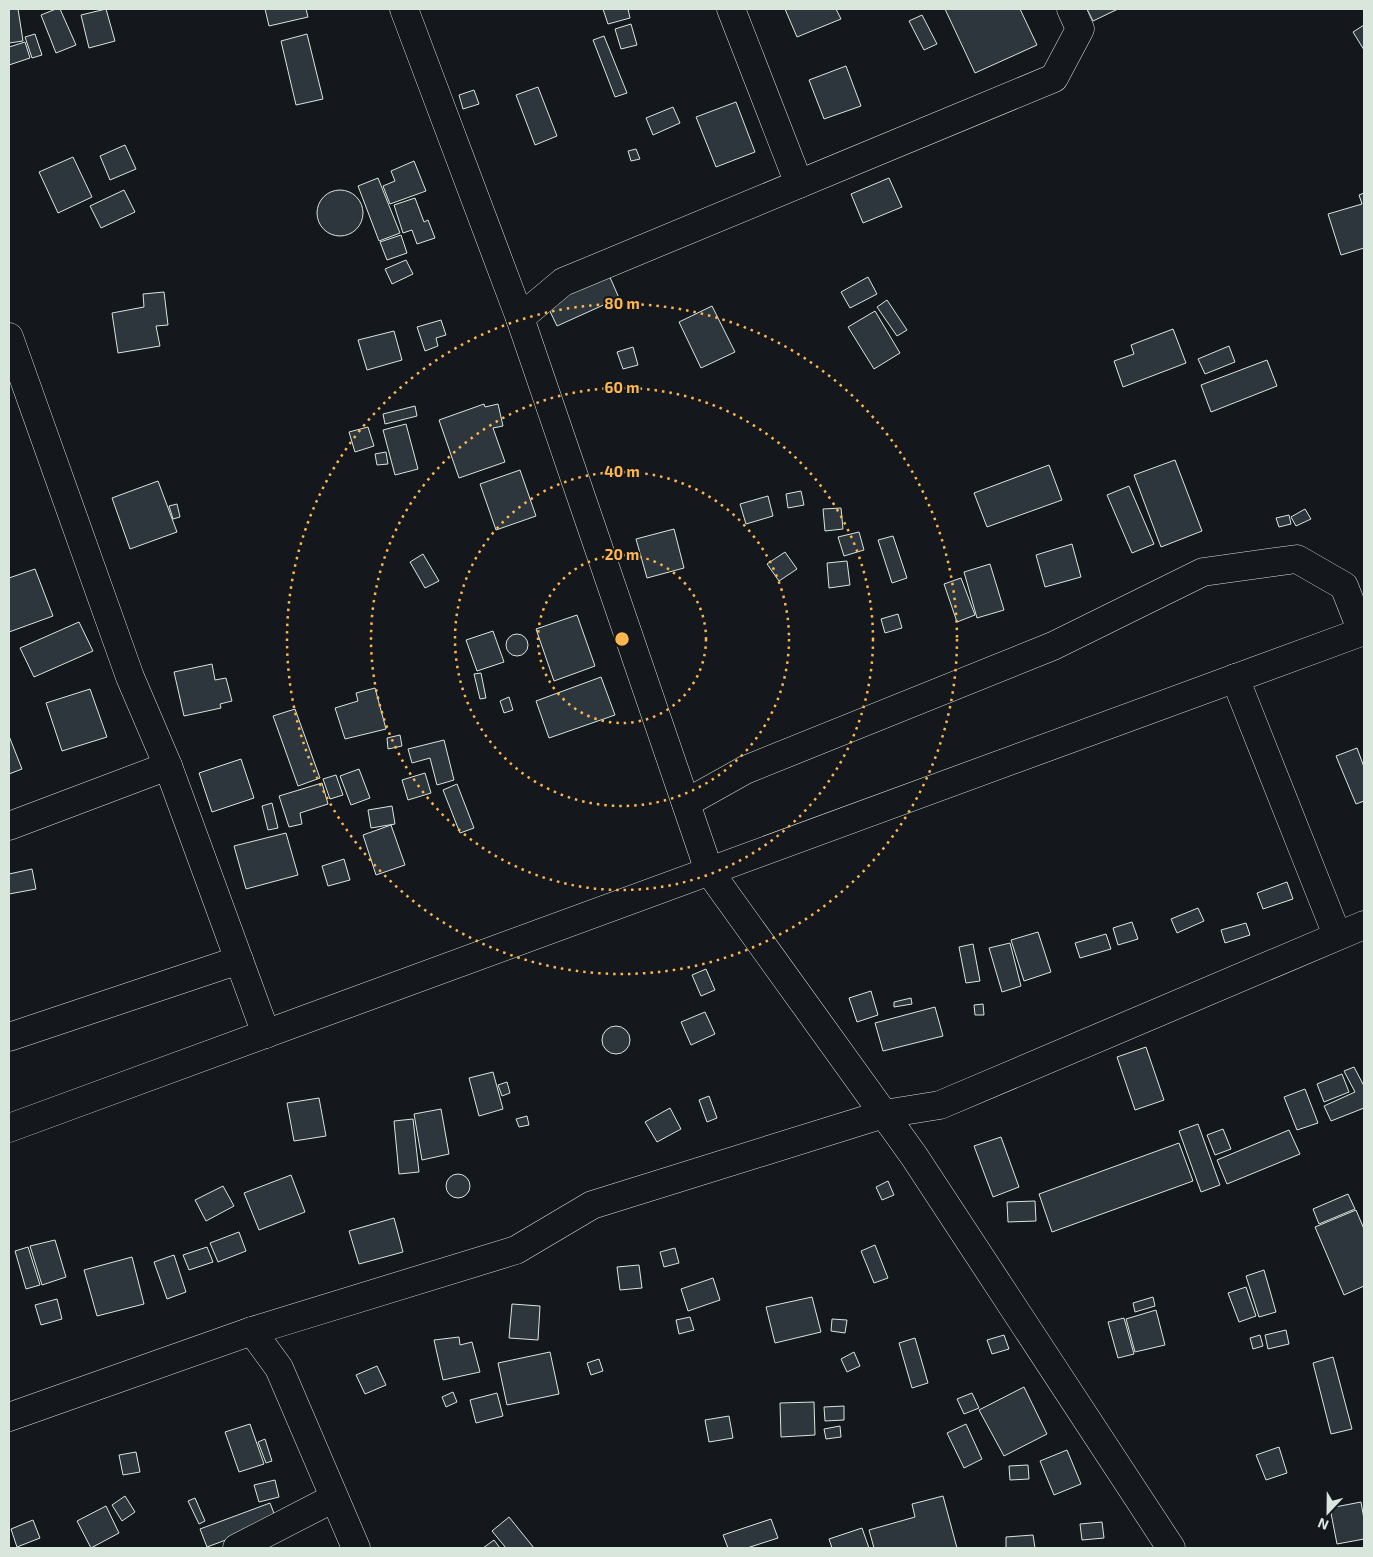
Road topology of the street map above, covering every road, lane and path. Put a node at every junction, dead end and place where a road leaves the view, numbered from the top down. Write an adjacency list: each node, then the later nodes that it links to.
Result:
1 (404, 9): 5 (main road)
2 (731, 9): 4 (main road)
3 (1071, 9): 4 (main road)
4 (799, 184): 5 (main road)
5 (520, 318): 11 (main road)
6 (9, 337): 10 (main road)
7 (1358, 600): 8 (main road); 11 (main road)
8 (1363, 631): 9 (main road)
9 (1235, 678): 13 (main road); 15 (main road)
10 (168, 766): 12 (main road); 16 (main road)
11 (686, 803): 13 (main road)
12 (9, 826)
13 (709, 871): 17 (main road); 19 (main road)
14 (1364, 925): 15 (main road)
15 (1337, 935): 19 (main road)
16 (239, 960): 17 (main road); 18 (main road)
17 (266, 1034): 20 (main road)
18 (9, 1037)
19 (884, 1114): 21 (main road); 26 (main road)
20 (9, 1128)
21 (252, 1331): 22 (main road); 23 (main road)
22 (9, 1417)
23 (334, 1498): 24 (main road); 25 (main road)
24 (237, 1548)
25 (356, 1548)
26 (1171, 1548)

